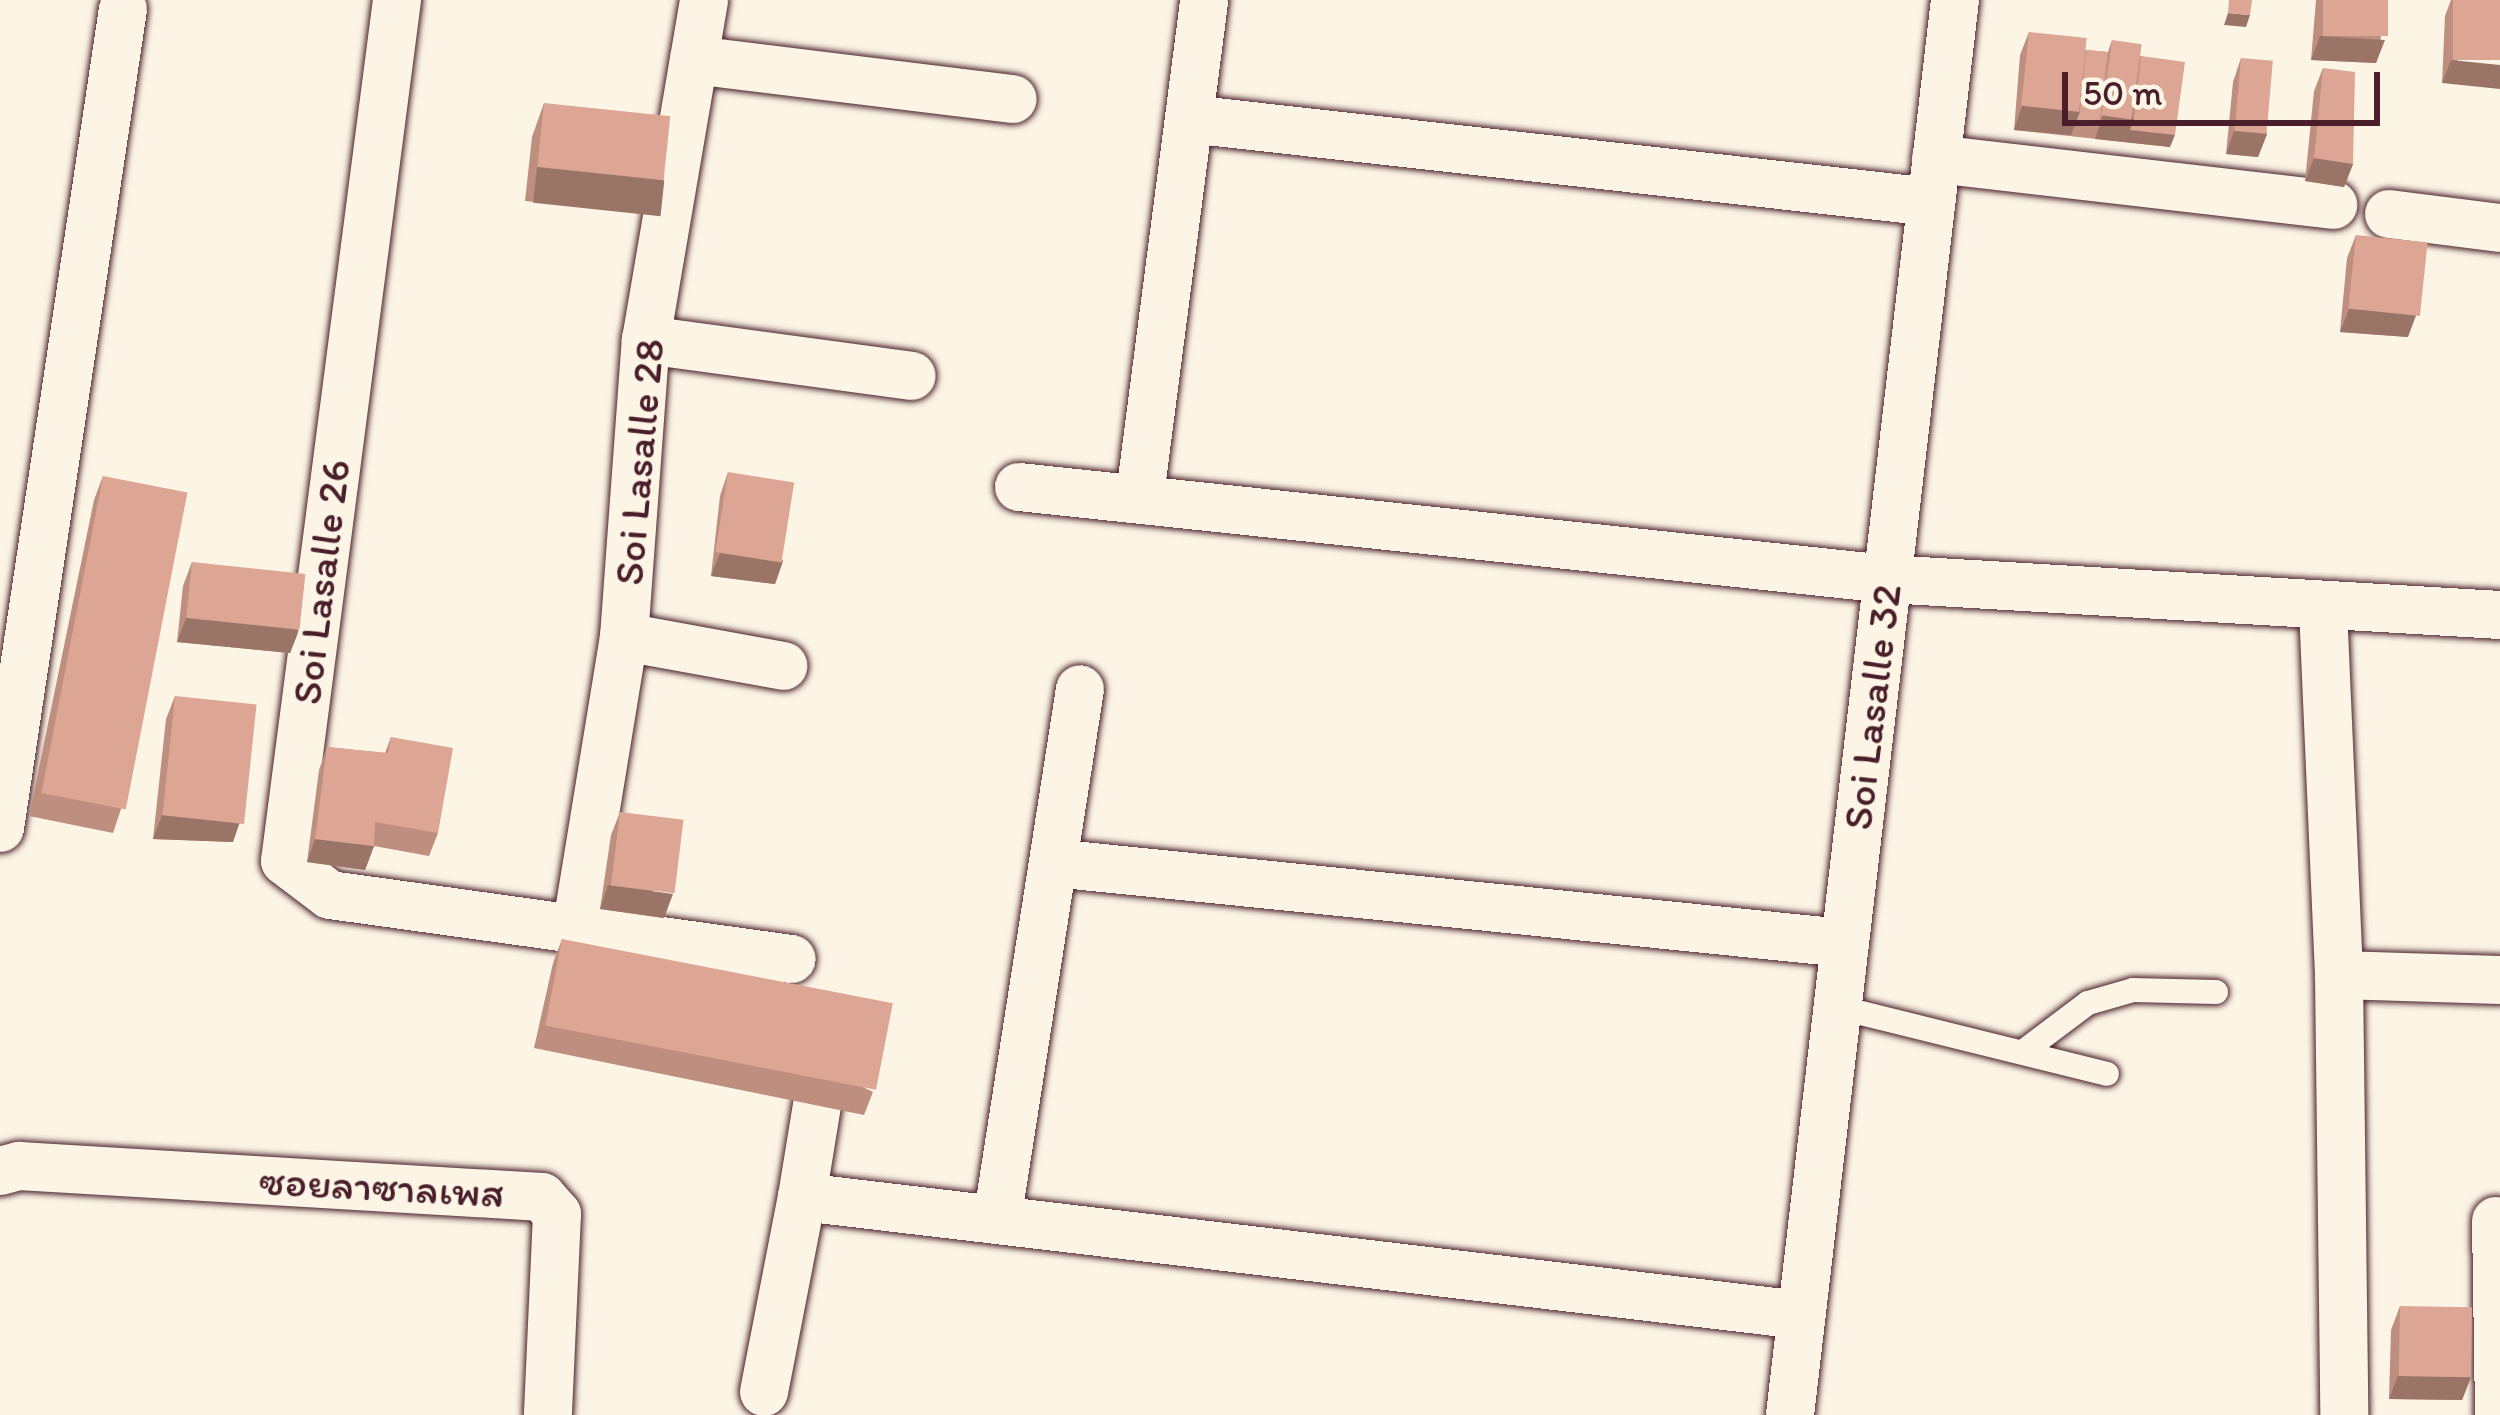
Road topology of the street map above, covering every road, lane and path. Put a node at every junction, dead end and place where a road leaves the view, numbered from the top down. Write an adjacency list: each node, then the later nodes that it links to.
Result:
1 (397, 0): 25 (street, Soi Lasalle 26)
2 (704, 0): 6 (street, Soi Lasalle 28)
3 (1204, 0): 8 (street)
4 (1955, 0): 9 (street, Soi Lasalle 32)
5 (123, 9): 23 (street)
6 (694, 60): 7 (street); 13 (street, Soi Lasalle 28)
7 (1013, 99)
8 (1189, 119): 9 (street); 16 (street)
9 (1933, 180): 10 (street); 17 (street, Soi Lasalle 32)
10 (2333, 205)
11 (2389, 214): 12 (street)
12 (2500, 228)
13 (646, 340): 14 (street); 20 (street, Soi Lasalle 28)
14 (911, 376)
15 (1019, 487): 16 (street)
16 (1140, 496): 17 (street)
17 (1887, 579): 18 (street); 26 (street, Soi Lasalle 32)
18 (2323, 608): 19 (street); 28 (street)
19 (2500, 615)
20 (625, 637): 21 (street); 25 (street, Soi Lasalle 28)
21 (783, 665)
22 (1079, 689): 24 (street)
23 (0, 828)
24 (1053, 863): 26 (street); 37 (street)
25 (577, 924): 27 (street)
26 (1844, 943): 31 (street, Soi Lasalle 32)
27 (792, 959)
28 (2339, 975): 29 (street); 43 (street)
29 (2500, 980)
30 (2216, 992): 32 (lane)
31 (1837, 1007): 32 (lane); 39 (street, Soi Lasalle 32)
32 (2024, 1051): 33 (lane)
33 (2107, 1074)
34 (817, 1105): 36 (street)
35 (0, 1172): 41 (street, ซอยลาซาลเพส)
36 (802, 1197): 37 (street); 40 (street)
37 (998, 1214): 39 (street)
38 (2496, 1221): 44 (street)
39 (1801, 1316): 42 (street, Soi Lasalle 32)
40 (764, 1392)
41 (548, 1415)
42 (1790, 1415)
43 (2344, 1415)
44 (2499, 1415)

